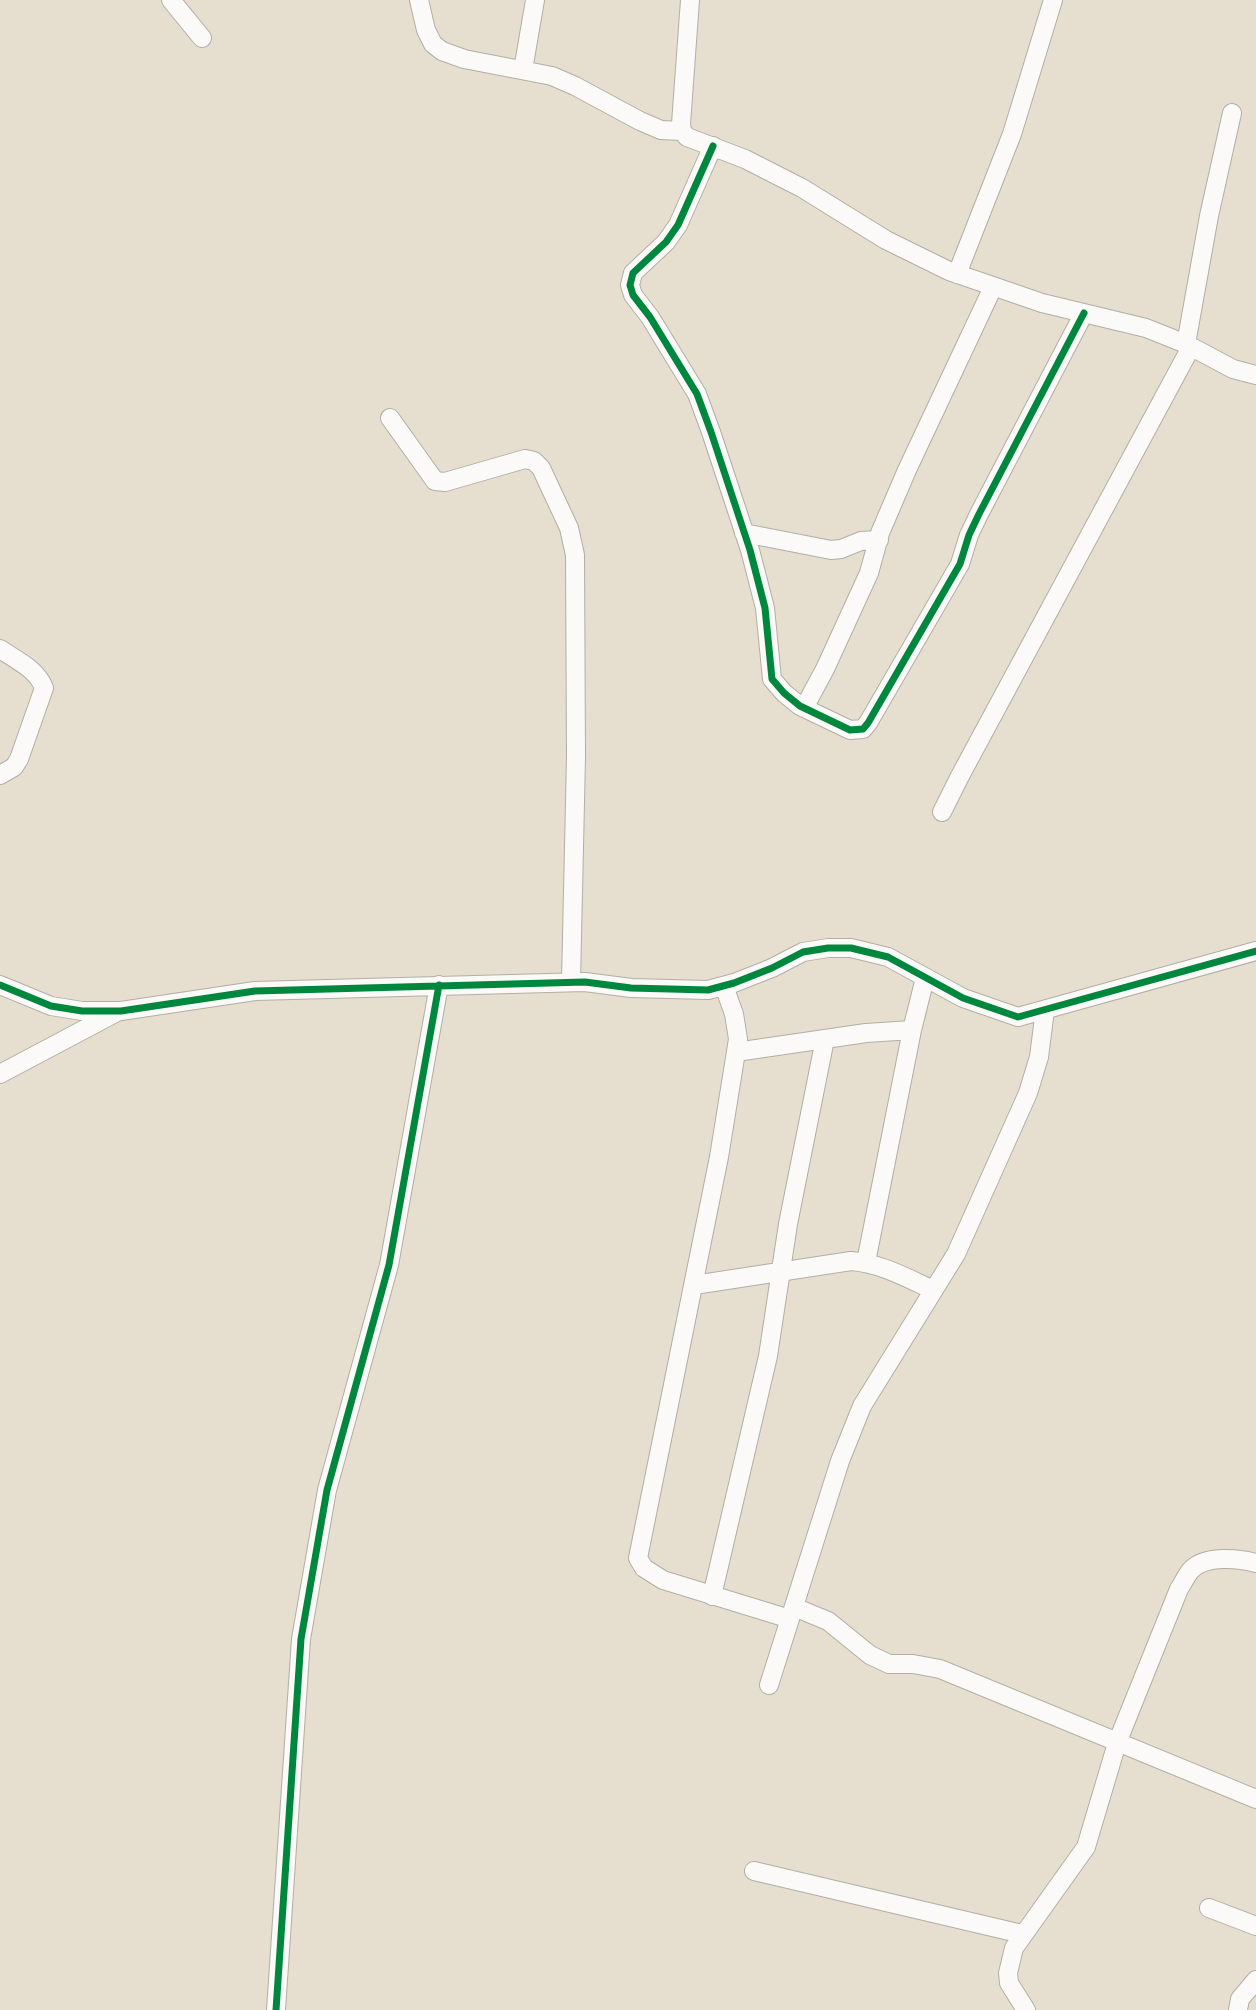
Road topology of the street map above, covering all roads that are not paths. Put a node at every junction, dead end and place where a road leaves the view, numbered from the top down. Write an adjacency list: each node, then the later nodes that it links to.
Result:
1 (172, 0): 6 (street)
2 (419, 0): 7 (street)
3 (535, 0): 7 (street)
4 (690, 0): 9 (street)
5 (1053, 0): 11 (street)
6 (202, 38)
7 (523, 70): 9 (street)
8 (1232, 113): 14 (street)
9 (682, 131): 10 (street)
10 (713, 146): 11 (street); 17 (street)
11 (957, 274): 12 (street)
12 (993, 287): 13 (street); 18 (street)
13 (1084, 313): 14 (street); 20 (street)
14 (1188, 345): 15 (street); 22 (street)
15 (1256, 376)
16 (390, 418): 25 (street)
17 (744, 533): 18 (street); 20 (street)
18 (879, 540): 20 (street)
19 (0, 649): 21 (street)
20 (804, 708)
21 (0, 775)
22 (942, 812)
23 (1256, 951): 29 (street)
24 (925, 978): 28 (street); 29 (street); 31 (street)
25 (571, 982): 27 (street); 28 (street)
26 (0, 985): 30 (street)
27 (439, 985): 30 (street); 50 (street)
28 (724, 986): 33 (street)
29 (1045, 1010): 38 (street)
30 (121, 1011): 34 (street)
31 (912, 1030): 32 (street); 35 (street)
32 (825, 1039): 33 (street); 36 (street)
33 (736, 1052): 37 (street)
34 (0, 1074)
35 (866, 1262): 36 (street); 38 (street)
36 (780, 1271): 37 (street); 40 (street)
37 (694, 1285): 40 (street)
38 (933, 1290): 41 (street)
39 (1256, 1563): 43 (street)
40 (712, 1596): 41 (street)
41 (792, 1613): 42 (street); 43 (street)
42 (769, 1685)
43 (1117, 1743): 44 (street); 48 (street)
44 (1256, 1799)
45 (754, 1871): 48 (street)
46 (1209, 1908): 47 (street)
47 (1256, 1926)
48 (1023, 1934): 51 (street)
49 (1256, 1980): 52 (street)
50 (276, 2010)
51 (1026, 2010)
52 (1238, 2010)

